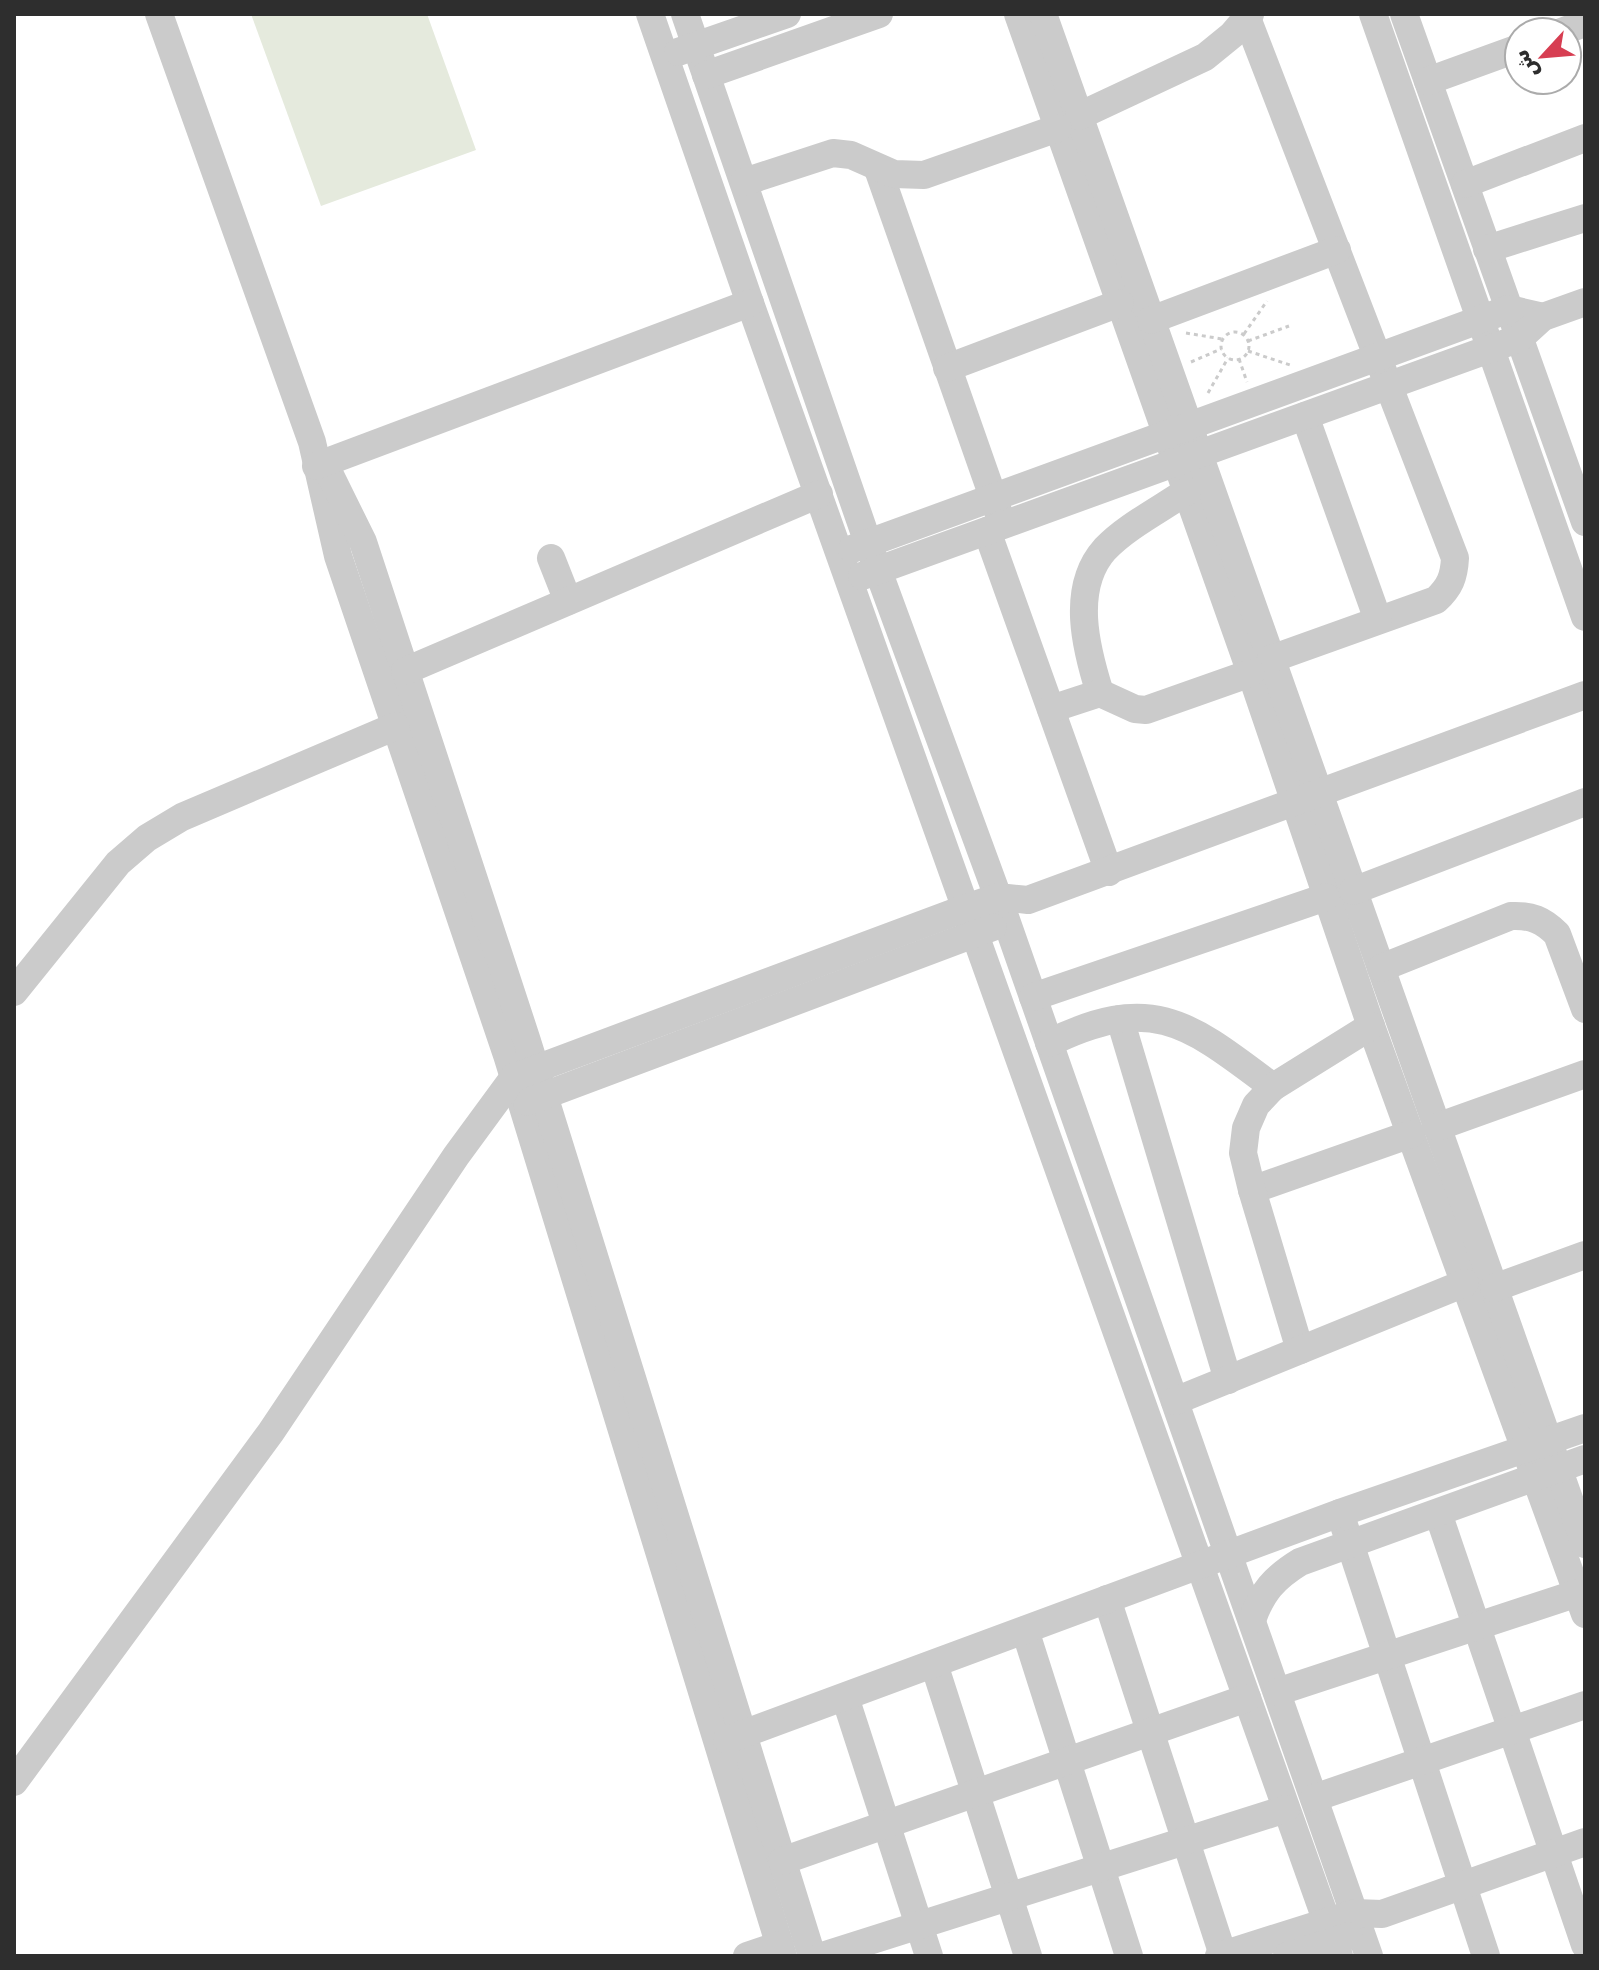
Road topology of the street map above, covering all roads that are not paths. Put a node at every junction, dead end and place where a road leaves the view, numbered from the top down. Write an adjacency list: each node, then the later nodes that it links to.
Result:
1 (159, 14): 38 (street)
2 (650, 14): 13 (street)
3 (685, 14): 11 (street)
4 (787, 14): 11 (street)
5 (879, 14): 14 (street)
6 (1018, 14): 16 (street)
7 (1043, 14): 16 (street)
8 (1373, 14): 29 (street)
9 (1404, 14): 15 (street)
10 (1248, 16): 16 (street); 23 (street)
11 (696, 46): 13 (street); 14 (street)
12 (1503, 54): 15 (street)
13 (665, 57): 25 (street)
14 (706, 75): 19 (street)
15 (1428, 81): 20 (street)
16 (1069, 122): 18 (street); 26 (street); 30 (street)
17 (1585, 138): 20 (street)
18 (878, 169): 19 (street); 34 (street)
19 (744, 182): 45 (street)
20 (1465, 184): 22 (street)
21 (1585, 218): 22 (street)
22 (1487, 249): 27 (street)
23 (1337, 250): 30 (street); 33 (street)
24 (1585, 302): 28 (street)
25 (750, 303): 38 (street); 41 (street)
26 (1120, 303): 34 (street); 37 (street)
27 (1509, 309): 28 (street); 29 (street); 31 (street)
28 (1543, 317): 31 (street)
29 (1480, 319): 32 (street); 33 (street)
30 (1152, 324): 37 (street)
31 (1520, 338): 32 (street); 43 (street)
32 (1491, 349): 35 (street); 51 (street)
33 (1378, 357): 35 (street); 37 (street)
34 (947, 368): 42 (street)
35 (1389, 386): 36 (street); 52 (street)
36 (1305, 416): 39 (street); 52 (street)
37 (1178, 430): 39 (street); 42 (street)
38 (317, 457): 54 (street); 58 (street)
39 (1188, 459): 40 (street); 44 (street); 53 (street)
40 (1187, 491): 53 (street); 55 (street)
41 (819, 494): 46 (street); 50 (street)
42 (993, 497): 44 (street); 45 (street)
43 (1585, 522)
44 (995, 528): 48 (street); 57 (street)
45 (868, 543): 46 (street); 48 (street)
46 (840, 553): 49 (street)
47 (551, 558): 50 (street)
48 (878, 571): 49 (street); 64 (street)
49 (850, 580): 63 (street)
50 (568, 601): 54 (street)
51 (1585, 617)
52 (1378, 620): 53 (street)
53 (1261, 666): 55 (street); 59 (street)
54 (405, 671): 75 (street)
55 (1100, 693): 57 (street)
56 (1585, 695): 59 (street)
57 (1051, 709): 61 (street)
58 (396, 726): 67 (street); 75 (street)
59 (1306, 798): 61 (street); 62 (street)
60 (1585, 802): 62 (street)
61 (1109, 872): 64 (street)
62 (1340, 894): 66 (street); 68 (street); 71 (street)
63 (966, 908): 64 (street); 65 (street); 75 (street)
64 (1002, 910): 65 (street); 68 (street)
65 (976, 934): 75 (street); 93 (street)
66 (1381, 968): 69 (street); 76 (street)
67 (18, 979)
68 (1033, 997): 72 (street)
69 (1585, 1009)
70 (1120, 1019): 72 (street); 74 (street); 82 (street)
71 (1371, 1026): 74 (street); 76 (street)
72 (1049, 1043): 83 (street)
73 (1585, 1074): 76 (street)
74 (1273, 1087): 77 (street)
75 (522, 1089): 107 (street); 110 (street)
76 (1424, 1131): 77 (street); 79 (street); 80 (street)
77 (1252, 1190): 81 (street)
78 (1585, 1255): 80 (street)
79 (1465, 1283): 81 (street); 85 (street)
80 (1494, 1288): 85 (street)
81 (1300, 1350): 82 (street)
82 (1228, 1380): 83 (street)
83 (1175, 1401): 92 (street)
84 (1585, 1428): 85 (street)
85 (1537, 1444): 87 (street); 88 (street)
86 (1585, 1459): 87 (street)
87 (1547, 1473): 89 (street); 91 (street); 95 (street)
88 (1340, 1513): 90 (street); 92 (street)
89 (1438, 1513): 90 (street); 97 (street)
90 (1350, 1544): 96 (street); 99 (street)
91 (1585, 1544)
92 (1229, 1555): 93 (street); 96 (street)
93 (1200, 1565): 94 (street); 103 (street)
94 (1107, 1599): 98 (street); 106 (street)
95 (1581, 1603): 97 (street)
96 (1252, 1620): 101 (street)
97 (1476, 1626): 99 (street); 105 (street)
98 (1025, 1630): 100 (street); 108 (street)
99 (1387, 1656): 101 (street); 109 (street)
100 (934, 1664): 102 (street); 111 (street)
101 (1277, 1692): 112 (street)
102 (845, 1697): 107 (street); 114 (street)
103 (1247, 1698): 106 (street); 113 (street)
104 (1585, 1705): 105 (street)
105 (1512, 1731): 109 (street); 117 (street)
106 (1151, 1732): 108 (street); 115 (street)
107 (730, 1739): 118 (street); 126 (street)
108 (1067, 1761): 111 (street); 119 (street)
109 (1422, 1761): 112 (street); 120 (street)
110 (14, 1782)
111 (976, 1793): 114 (street); 121 (street)
112 (1314, 1798): 123 (street)
113 (1286, 1809): 115 (street); 124 (street)
114 (886, 1825): 118 (street); 122 (street)
115 (1186, 1841): 119 (street); 127 (street)
116 (1585, 1842): 117 (street)
117 (1554, 1853): 120 (street); 125 (street)
118 (782, 1861): 129 (street)
119 (1101, 1868): 121 (street); 133 (street)
120 (1462, 1884): 123 (street); 135 (street)
121 (1009, 1897): 122 (street); 132 (street)
122 (919, 1925): 130 (street); 131 (street)
123 (1367, 1929): 124 (street)
124 (1333, 1940): 127 (street); 134 (street)
125 (1585, 1945)
126 (782, 1950): 128 (street)
127 (1221, 1955)
128 (747, 1956)
129 (812, 1956)
130 (822, 1956)
131 (929, 1956)
132 (1028, 1956)
133 (1129, 1956)
134 (1287, 1956)
135 (1486, 1956)

